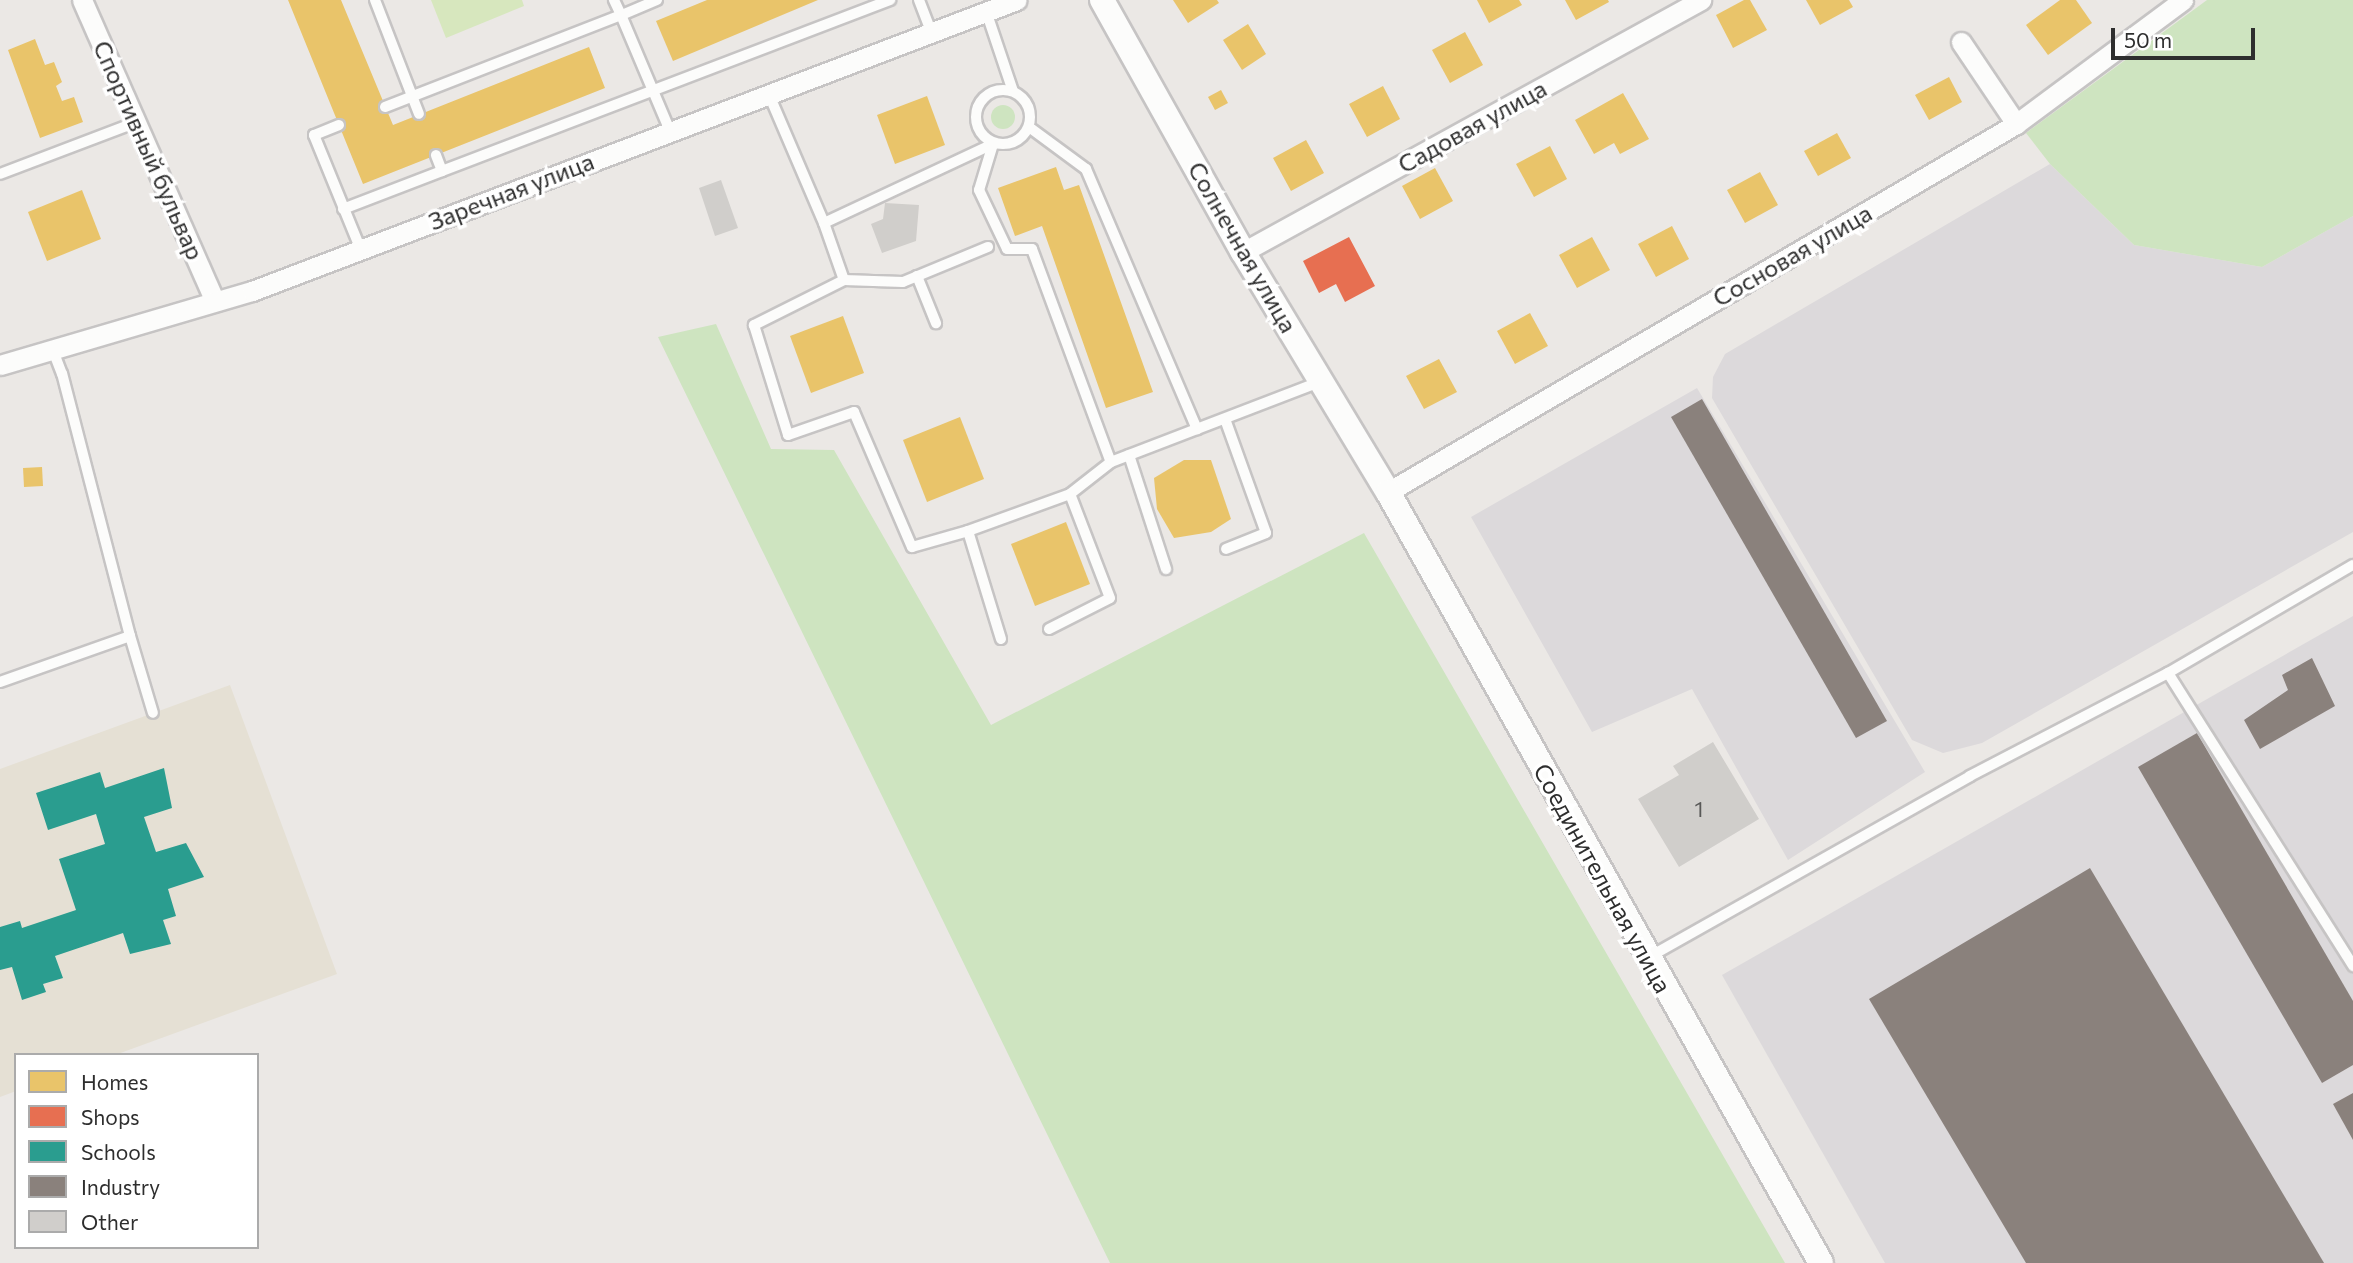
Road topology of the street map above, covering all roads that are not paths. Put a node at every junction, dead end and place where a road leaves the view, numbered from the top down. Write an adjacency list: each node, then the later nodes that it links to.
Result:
1 (82, 0): 21 (street, Спортивный бульвар)
2 (375, 0): 17 (lane)
3 (614, 0): 12 (lane)
4 (657, 0): 12 (lane)
5 (890, 0): 15 (lane)
6 (919, 0): 13 (lane)
7 (1017, 0): 11 (street, Заречная улица)
8 (1102, 0): 34 (street, Солнечная улица)
9 (1701, 0): 34 (street, Садовая улица)
10 (2183, 0): 22 (street, Сосновая улица)
11 (986, 11): 13 (street, Заречная улица); 16 (lane)
12 (621, 15): 15 (lane); 17 (lane)
13 (931, 32): 18 (street, Заречная улица)
14 (1961, 41): 22 (street)
15 (652, 91): 25 (lane); 28 (lane)
16 (1013, 91): 24 (lane); 26 (lane)
17 (413, 96): 19 (lane); 20 (lane)
18 (770, 97): 25 (street, Заречная улица); 31 (lane)
19 (386, 107)
20 (419, 114)
21 (137, 122): 29 (lane); 37 (street, Спортивный бульвар)
22 (2017, 124): 46 (street, Сосновая улица)
23 (339, 125): 30 (lane)
24 (1030, 127): 26 (lane); 43 (lane)
25 (670, 131): 33 (street, Заречная улица)
26 (993, 144): 31 (lane); 45 (lane)
27 (436, 155): 28 (lane)
28 (442, 171): 30 (lane)
29 (0, 174)
30 (343, 209): 33 (lane)
31 (824, 223): 36 (lane)
32 (988, 247): 35 (lane)
33 (360, 248): 37 (street, Заречная улица)
34 (1243, 252): 41 (street, Солнечная улица)
35 (917, 276): 36 (lane); 38 (lane)
36 (844, 280): 48 (lane)
37 (215, 300): 39 (street, Заречная улица)
38 (936, 323)
39 (52, 351): 40 (street, Заречная улица); 53 (lane)
40 (0, 365)
41 (1321, 381): 42 (lane); 46 (street, Солнечная улица)
42 (1224, 418): 43 (lane); 49 (lane)
43 (1197, 429): 44 (lane)
44 (1129, 455): 45 (lane); 51 (lane)
45 (1111, 462): 47 (lane)
46 (1388, 492): 58 (street, Соединительная улица)
47 (1070, 494): 48 (lane); 52 (lane)
48 (968, 531): 54 (lane)
49 (1226, 549)
50 (2353, 565): 55 (lane)
51 (1166, 569)
52 (1049, 629)
53 (130, 636): 56 (lane); 57 (lane)
54 (1001, 639)
55 (2168, 673): 58 (lane); 59 (lane)
56 (0, 682)
57 (153, 713)
58 (1647, 958): 60 (street, Соединительная улица)
59 (2353, 966)
60 (1821, 1263)

